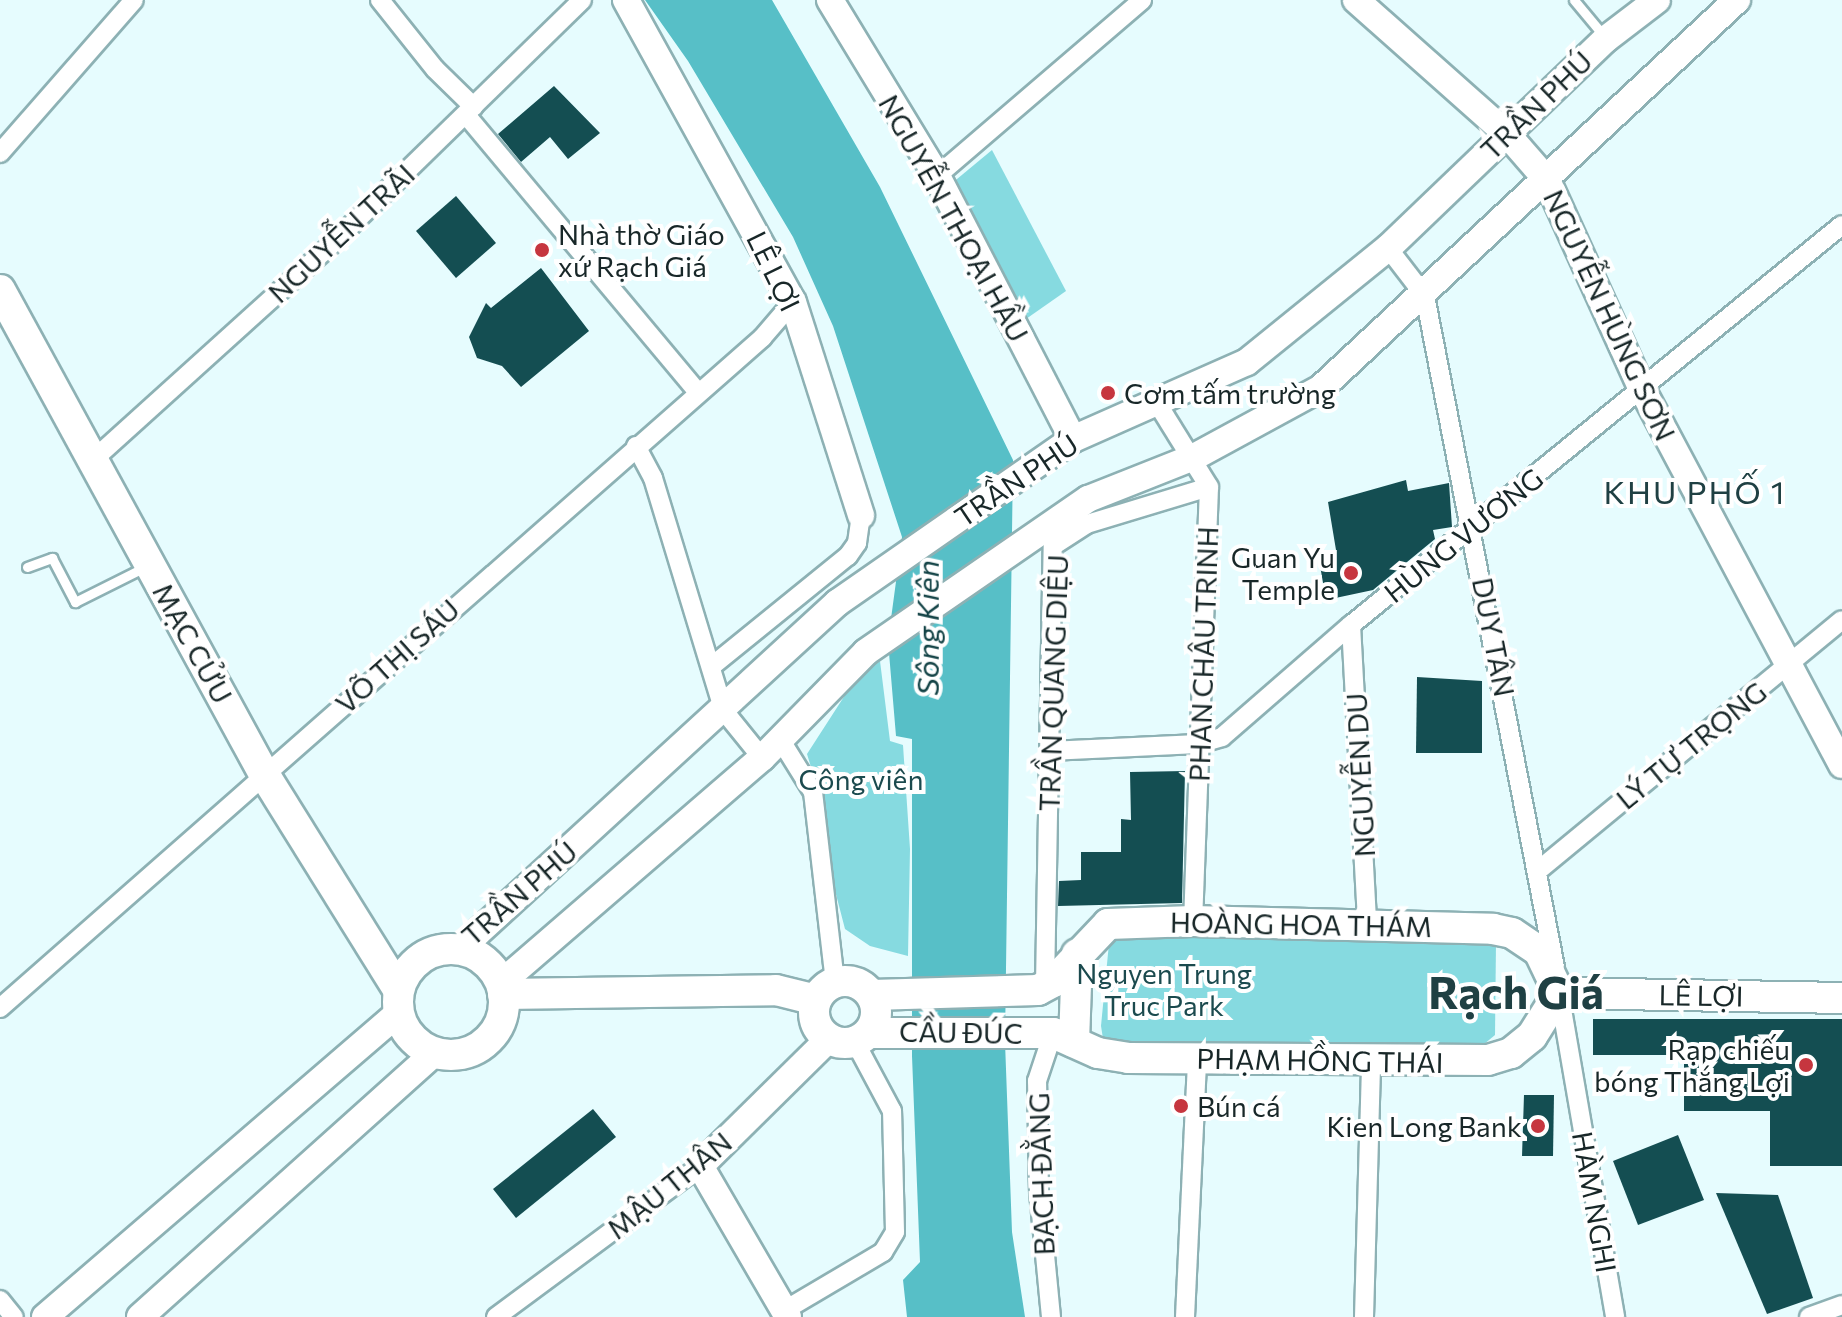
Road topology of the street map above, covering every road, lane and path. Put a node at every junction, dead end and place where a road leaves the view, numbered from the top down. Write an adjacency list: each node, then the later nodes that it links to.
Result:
1 (134, 0): 14 (street)
2 (380, 0): 12 (street)
3 (582, 0): 12 (street, NGUYỄN TRÃI)
4 (626, 0): 21 (main road, LÊ LỢI)
5 (830, 0): 15 (main road, NGUYỄN THOẠI HẦU)
6 (1142, 0): 15 (street)
7 (1356, 0): 13 (main road, NGUYỄN HÙNG SƠN)
8 (1574, 0): 11 (lane)
9 (1657, 0): 11 (main road, TRẦN PHÚ)
10 (1737, 0): 16 (main road, TRẦN PHÚ)
11 (1606, 39): 13 (main road, TRẦN PHÚ)
12 (470, 111): 23 (street); 28 (street, NGUYỄN TRÃI)
13 (1507, 134): 16 (main road, NGUYỄN HÙNG SƠN); 18 (main road, TRẦN PHÚ)
14 (0, 153)
15 (937, 176): 25 (main road, NGUYỄN THOẠI HẦU)
16 (1547, 180): 20 (main road, TRẦN PHÚ); 22 (main road, NGUYỄN HÙNG SƠN)
17 (1842, 225): 22 (street, HÙNG VƯƠNG)
18 (1388, 248): 20 (street, DUY TÂN); 24 (main road, TRẦN PHÚ)
19 (0, 290): 28 (main road, MẠC CỬU)
20 (1425, 296): 27 (main road, TRẦN PHÚ); 31 (street, DUY TÂN)
21 (793, 302): 23 (street, VÕ THỊ SÁU); 30 (main road, LÊ LỢI)
22 (1641, 387): 31 (street, HÙNG VƯƠNG); 37 (main road, NGUYỄN HÙNG SƠN)
23 (698, 392): 26 (street, VÕ THỊ SÁU)
24 (1157, 403): 25 (main road, TRẦN PHÚ); 27 (street, PHAN CHÂU TRINH)
25 (1073, 439): 38 (main road, TRẦN PHÚ)
26 (636, 446): 36 (street); 43 (street, VÕ THỊ SÁU)
27 (1194, 457): 29 (street, PHAN CHÂU TRINH); 40 (main road, TRẦN PHÚ)
28 (93, 460): 32 (main road, MẠC CỬU)
29 (1209, 487): 39 (street, PHAN CHÂU TRINH); 41 (street, TRẦN QUANG DIỆU)
30 (861, 515): 36 (street)
31 (1473, 529): 35 (street, HÙNG VƯƠNG); 44 (street, DUY TÂN)
32 (150, 564): 33 (lane); 43 (main road, MẠC CỬU)
33 (27, 567)
34 (1842, 620): 37 (street, LÝ TỰ TRỌNG)
35 (1351, 625): 39 (street, HÙNG VƯƠNG); 46 (street, NGUYỄN DU)
36 (712, 666): 38 (street)
37 (1786, 667): 42 (main road, NGUYỄN HÙNG SƠN); 44 (street, LÝ TỰ TRỌNG)
38 (724, 711): 40 (street); 47 (main road, TRẦN PHÚ)
39 (1198, 744): 41 (street, HÙNG VƯƠNG); 45 (street, PHAN CHÂU TRINH)
40 (771, 749): 49 (main road, TRẦN PHÚ); 51 (street)
41 (1049, 751): 50 (street, TRẦN QUANG DIỆU)
42 (1842, 765)
43 (264, 774): 55 (main road, MẠC CỬU); 56 (street, VÕ THỊ SÁU)
44 (1540, 869): 53 (street, DUY TÂN)
45 (1193, 921): 46 (main road, HOÀNG HOA THÁM); 48 (main road, HOÀNG HOA THÁM)
46 (1367, 925): 53 (main road, HOÀNG HOA THÁM)
47 (460, 949): 49 (main road); 55 (main road, TRẦN PHÚ)
48 (1077, 954): 50 (main road, HOÀNG HOA THÁM); 58 (main road)
49 (502, 988): 51 (main road); 59 (main road)
50 (1041, 988): 52 (main road, CẦU ĐÚC)
51 (826, 991): 52 (main road); 57 (main road)
52 (885, 993): 57 (main road)
53 (1559, 993): 54 (main road, LÊ LỢI); 61 (main road, PHẠM HỒNG THÁI); 73 (street, HÀM NGHI)
54 (1842, 998)
55 (398, 1001): 59 (main road); 67 (main road, TRẦN PHÚ)
56 (0, 1008)
57 (863, 1036): 58 (main road, CẦU ĐÚC); 62 (main road, MẬU THÂN); 65 (street)
58 (1064, 1038): 60 (main road, PHẠM HỒNG THÁI); 70 (street, BẠCH ĐẰNG)
59 (434, 1053): 68 (main road)
60 (1197, 1058): 61 (main road, PHẠM HỒNG THÁI); 71 (street)
61 (1371, 1060): 72 (street)
62 (700, 1166): 65 (main road); 69 (street, MẬU THÂN)
63 (0, 1300): 66 (street)
64 (1842, 1305): 74 (street)
65 (786, 1314)
66 (14, 1317)
67 (45, 1317)
68 (140, 1317)
69 (496, 1317)
70 (1051, 1317)
71 (1185, 1317)
72 (1364, 1317)
73 (1615, 1317)
74 (1809, 1317)

